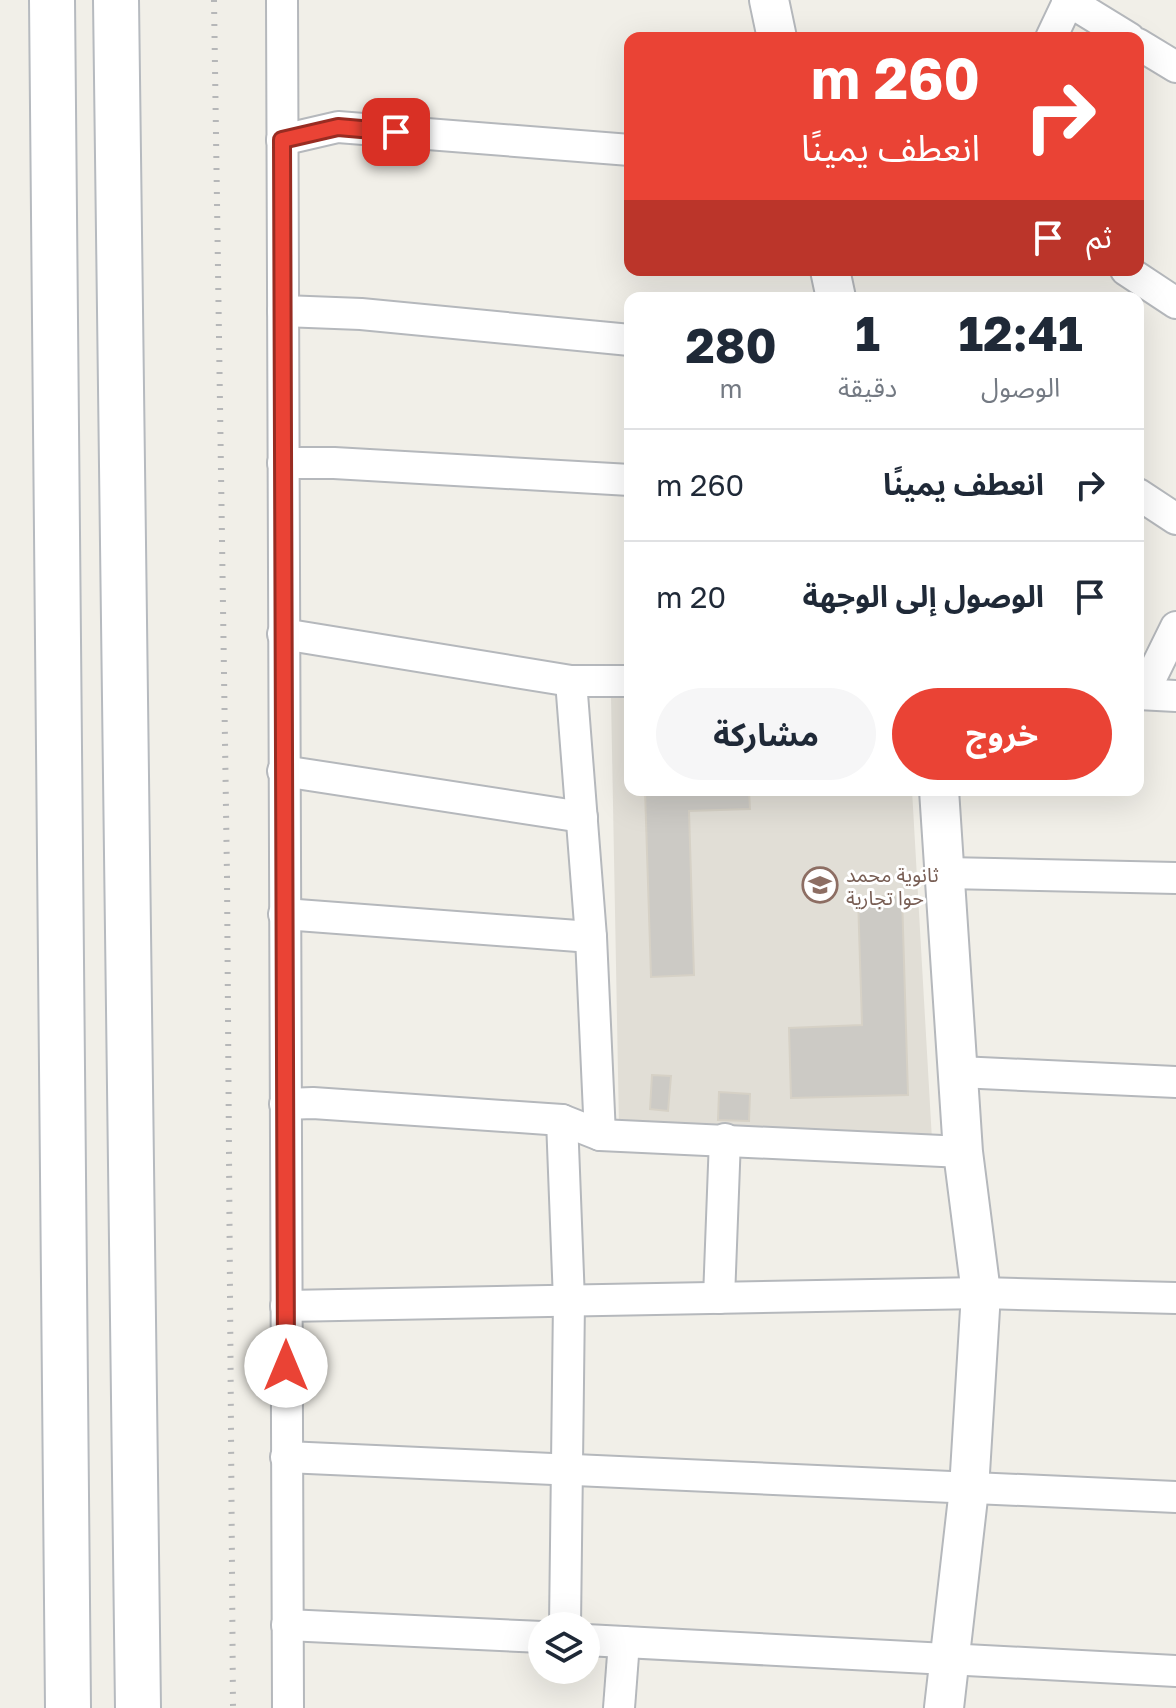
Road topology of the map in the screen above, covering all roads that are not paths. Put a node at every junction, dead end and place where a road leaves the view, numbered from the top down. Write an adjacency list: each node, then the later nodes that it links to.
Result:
1 (52, 0): 58 (main road)
2 (116, 0): 59 (main road)
3 (282, 0): 11 (street)
4 (769, 0): 6 (street)
5 (1068, 0): 7 (street); 8 (street)
6 (776, 32)
7 (1054, 32)
8 (1119, 32)
9 (1144, 48): 10 (street)
10 (1176, 67)
11 (282, 140): 12 (street); 15 (street)
12 (624, 150)
13 (1135, 276): 14 (street)
14 (1176, 303)
15 (283, 311): 16 (street); 17 (street)
16 (624, 339)
17 (283, 463): 18 (street); 22 (street)
18 (624, 480)
19 (1144, 498): 20 (street)
20 (1176, 519)
21 (1176, 627): 25 (street)
22 (283, 634): 23 (street); 28 (street)
23 (571, 681): 24 (street); 30 (street)
24 (624, 681)
25 (1144, 688)
26 (1144, 694): 27 (street)
27 (1176, 696)
28 (283, 771): 30 (street); 33 (street)
29 (940, 796): 31 (street)
30 (582, 817): 34 (street)
31 (946, 873): 32 (street); 35 (street)
32 (1176, 878)
33 (284, 914): 34 (street); 37 (street)
34 (591, 937): 39 (street)
35 (959, 1072): 36 (street); 41 (street)
36 (1176, 1082)
37 (285, 1104): 38 (street); 46 (street)
38 (562, 1120): 39 (street); 45 (street)
39 (600, 1135): 40 (street)
40 (725, 1139): 41 (street); 43 (street)
41 (963, 1152): 42 (street)
42 (981, 1293): 43 (street); 44 (street); 49 (street)
43 (719, 1298): 45 (street)
44 (1176, 1298)
45 (569, 1301): 46 (street); 48 (street)
46 (286, 1306): 47 (street)
47 (286, 1457): 48 (street); 52 (street)
48 (566, 1470): 49 (street); 51 (street)
49 (969, 1489): 50 (street); 56 (street)
50 (1176, 1497)
51 (565, 1612)
52 (287, 1625): 53 (street); 60 (street)
53 (528, 1636)
54 (600, 1641): 55 (street)
55 (624, 1642): 56 (street); 61 (street)
56 (948, 1658): 57 (street); 62 (street)
57 (1176, 1671)
58 (68, 1708)
59 (138, 1708)
60 (288, 1708)
61 (619, 1708)
62 (944, 1708)

